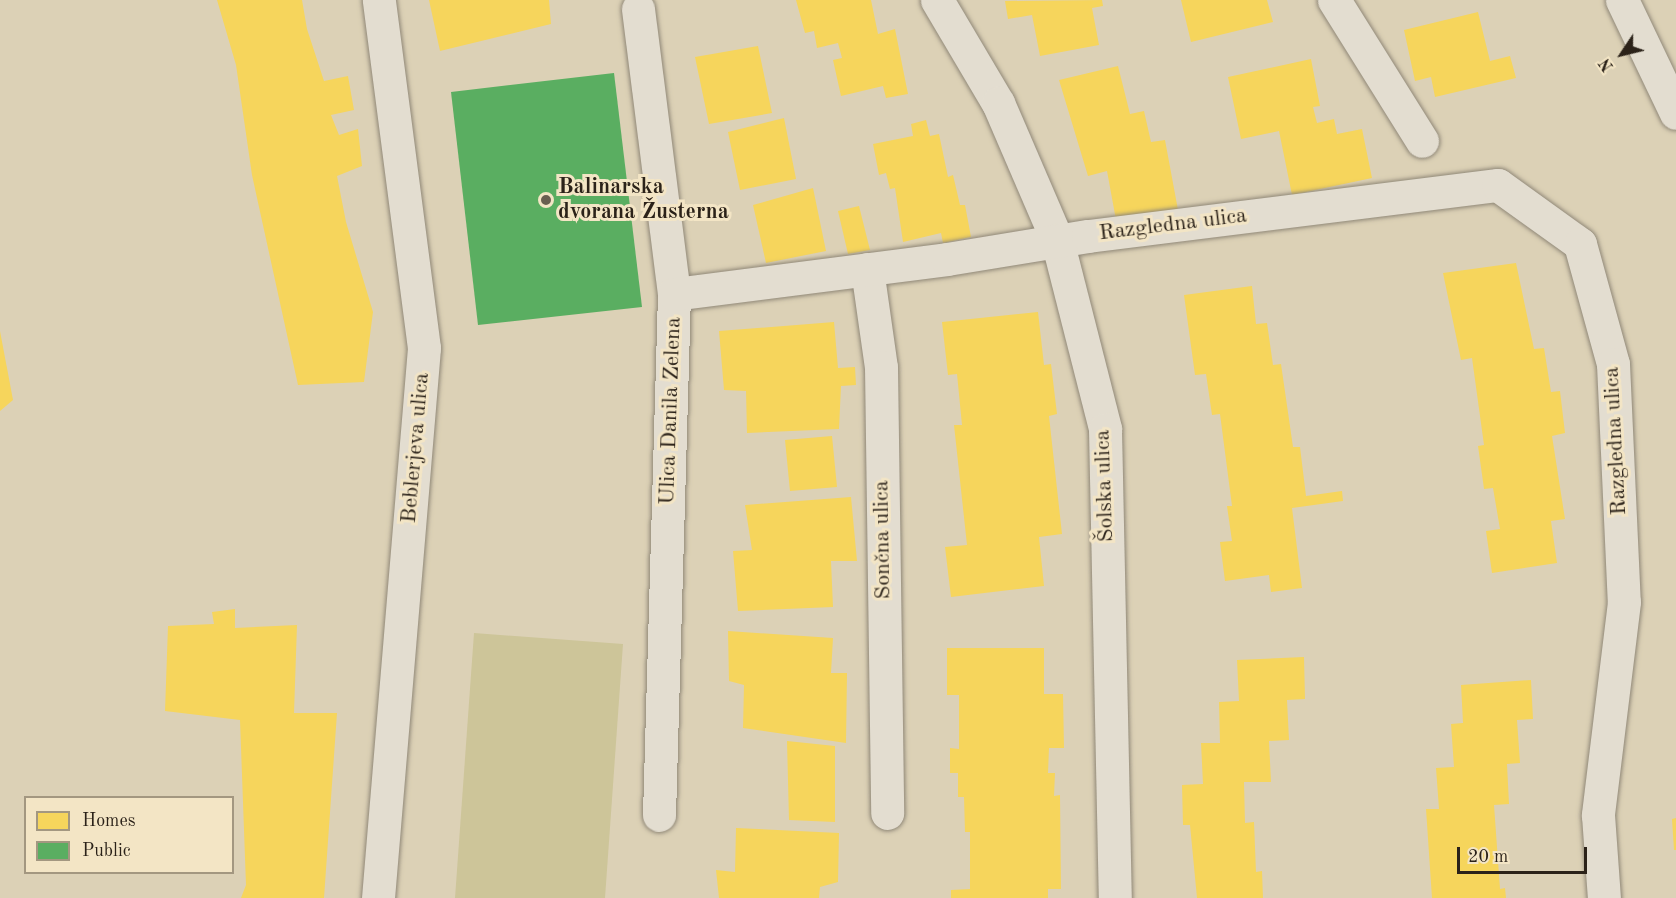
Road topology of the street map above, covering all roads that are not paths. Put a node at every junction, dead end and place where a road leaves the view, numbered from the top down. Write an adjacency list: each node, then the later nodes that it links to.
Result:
1 (379, 0): 13 (street, Beblerjeva ulica)
2 (937, 0): 8 (street, Šolska ulica)
3 (1334, 0): 7 (street)
4 (1623, 0): 6 (street)
5 (638, 9): 10 (street, Ulica Danila Zelena)
6 (1676, 113)
7 (1422, 141)
8 (1057, 240): 9 (street, Razgledna ulica); 14 (street, Šolska ulica); 15 (street, Razgledna ulica)
9 (867, 269): 10 (street, Razgledna ulica); 11 (street, Sončna ulica)
10 (674, 294): 12 (street, Ulica Danila Zelena)
11 (887, 813)
12 (659, 815)
13 (378, 898)
14 (1115, 898)
15 (1604, 898)

